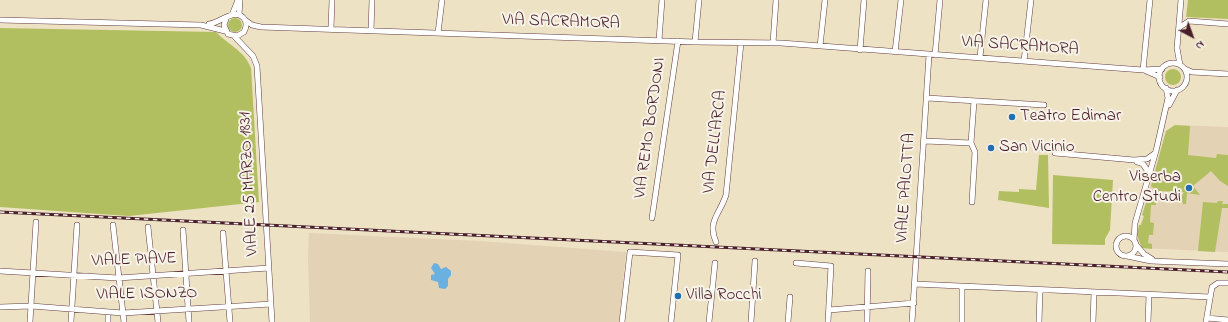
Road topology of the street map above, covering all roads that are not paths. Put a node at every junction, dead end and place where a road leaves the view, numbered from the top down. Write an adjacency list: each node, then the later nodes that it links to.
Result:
1 (239, 0): 18 (street); 19 (street)
2 (332, 0): 28 (street)
3 (372, 0): 30 (street)
4 (442, 0): 32 (street)
5 (662, 0): 35 (street)
6 (699, 0): 37 (street)
7 (776, 0): 39 (street)
8 (825, 0): 40 (street)
9 (864, 0): 43 (street)
10 (898, 0): 44 (street)
11 (901, 0): 44 (street)
12 (940, 0): 45 (street, VIALE PALOTTA)
13 (986, 0): 46 (street)
14 (1031, 0): 47 (street)
15 (1150, 0): 52 (street)
16 (1181, 3): 17 (street); 33 (street)
17 (1181, 13): 23 (street); 27 (street)
18 (232, 15): 19 (street); 20 (street)
19 (239, 15): 22 (street)
20 (226, 18): 25 (street); 29 (street)
21 (0, 20): 25 (street)
22 (245, 20): 26 (street, VIA SACRAMORA); 31 (street)
23 (1189, 22): 24 (street); 27 (street)
24 (1228, 24)
25 (200, 25): 29 (street)
26 (261, 27): 28 (street, VIA SACRAMORA); 31 (street, VIA SACRAMORA)
27 (1180, 27): 33 (street)
28 (331, 29): 30 (street, VIA SACRAMORA)
29 (225, 31): 34 (street)
30 (371, 31): 32 (street, VIA SACRAMORA)
31 (244, 32): 34 (street); 41 (street, VIALE 25 MARZO 1831)
32 (438, 33): 35 (street, VIA SACRAMORA)
33 (1178, 35): 42 (street)
34 (235, 37): 41 (street, VIALE 25 MARZO 1831)
35 (659, 40): 36 (street, VIA SACRAMORA)
36 (678, 41): 37 (street, VIA SACRAMORA); 70 (street, VIA REMO BORDONI)
37 (695, 42): 38 (street, VIA SACRAMORA)
38 (741, 43): 39 (street, VIA SACRAMORA); 80 (street, VIA DELL'ARCA)
39 (773, 43): 40 (street, VIA SACRAMORA)
40 (820, 46): 43 (street, VIA SACRAMORA)
41 (246, 48): 88 (street, VIALE 25 MARZO 1831)
42 (1176, 48): 48 (street); 49 (street)
43 (860, 50): 44 (street, VIA SACRAMORA)
44 (894, 52): 45 (street, VIA SACRAMORA)
45 (932, 55): 46 (street, VIA SACRAMORA); 59 (street, VIALE PALOTTA)
46 (980, 57): 47 (street, VIA SACRAMORA)
47 (1024, 60): 52 (street, VIA SACRAMORA)
48 (1169, 64): 49 (street); 50 (street)
49 (1180, 65): 51 (street)
50 (1162, 69): 52 (street, VIA SACRAMORA); 55 (street)
51 (1185, 69): 53 (street); 56 (street)
52 (1144, 70): 55 (street, VIA SACRAMORA)
53 (1206, 73): 54 (street); 56 (street)
54 (1228, 74)
55 (1160, 77): 57 (street)
56 (1186, 80): 58 (street)
57 (1166, 88): 58 (street); 62 (street)
58 (1177, 90): 62 (street)
59 (927, 98): 60 (street); 63 (street, VIALE PALOTTA)
60 (974, 101): 61 (street); 64 (street)
61 (1044, 106)
62 (1158, 140): 65 (street)
63 (925, 141): 64 (street); 98 (street, VIALE PALOTTA)
64 (971, 143): 69 (street)
65 (1156, 151): 67 (street); 68 (street)
66 (1056, 153): 67 (street)
67 (1134, 160): 68 (street)
68 (1149, 173): 71 (street)
69 (972, 202)
70 (652, 218)
71 (1136, 218): 78 (street); 79 (street)
72 (36, 222): 92 (street)
73 (77, 225): 95 (street)
74 (113, 225): 96 (street)
75 (148, 227): 94 (street)
76 (183, 230): 93 (street)
77 (223, 232): 89 (street)
78 (1126, 236): 79 (street); 82 (street)
79 (1134, 240): 81 (street)
80 (716, 242)
81 (1136, 245): 82 (street); 84 (street)
82 (1126, 256): 84 (street)
83 (756, 261): 130 (street)
84 (1159, 261): 87 (street)
85 (715, 263): 129 (street)
86 (796, 263): 114 (street)
87 (1228, 264)
88 (269, 268): 89 (street, VIALE PIAVE); 106 (street, VIALE 25 MARZO 1831)
89 (226, 270): 93 (street, VIALE PIAVE); 109 (street)
90 (0, 271): 92 (street, VIALE PIAVE)
91 (868, 271): 110 (street)
92 (33, 272): 95 (street, VIALE PIAVE); 108 (street)
93 (186, 273): 94 (street, VIALE PIAVE); 111 (street)
94 (152, 275): 96 (street, VIALE PIAVE); 113 (street)
95 (74, 276): 96 (street, VIALE PIAVE); 112 (street)
96 (118, 278): 116 (street)
97 (1228, 283): 103 (street)
98 (915, 284): 99 (street); 105 (street, VIALE PALOTTA)
99 (962, 286): 100 (street); 135 (street)
100 (1040, 291): 101 (street); 136 (street)
101 (1094, 293): 102 (street); 137 (street)
102 (1149, 295): 103 (street); 138 (street)
103 (1210, 297): 117 (street)
104 (790, 298): 131 (street)
105 (914, 303): 110 (street); 134 (street, VIALE PALOTTA)
106 (271, 304): 109 (street, VIALE ISONZO); 126 (street, VIALE 25 MARZO 1831)
107 (0, 306): 108 (street, VIALE ISONZO)
108 (31, 306): 112 (street, VIALE ISONZO); 119 (street)
109 (229, 307): 111 (street, VIALE ISONZO); 125 (street)
110 (868, 307): 114 (street); 133 (street)
111 (188, 308): 113 (street, VIALE ISONZO); 124 (street)
112 (72, 309): 115 (street, VIALE ISONZO); 120 (street)
113 (156, 310): 116 (street, VIALE ISONZO); 123 (street)
114 (829, 310): 132 (street)
115 (108, 312): 116 (street, VIALE ISONZO); 121 (street)
116 (123, 313): 122 (street)
117 (1207, 320): 118 (street)
118 (1228, 320)
119 (30, 322)
120 (71, 322)
121 (108, 322)
122 (124, 322)
123 (158, 322)
124 (189, 322)
125 (230, 322)
126 (272, 322)
127 (622, 322): 128 (street)
128 (671, 322)
129 (708, 322)
130 (751, 322)
131 (788, 322)
132 (828, 322)
133 (867, 322)
134 (912, 322)
135 (962, 322)
136 (1038, 322)
137 (1093, 322)
138 (1148, 322)

